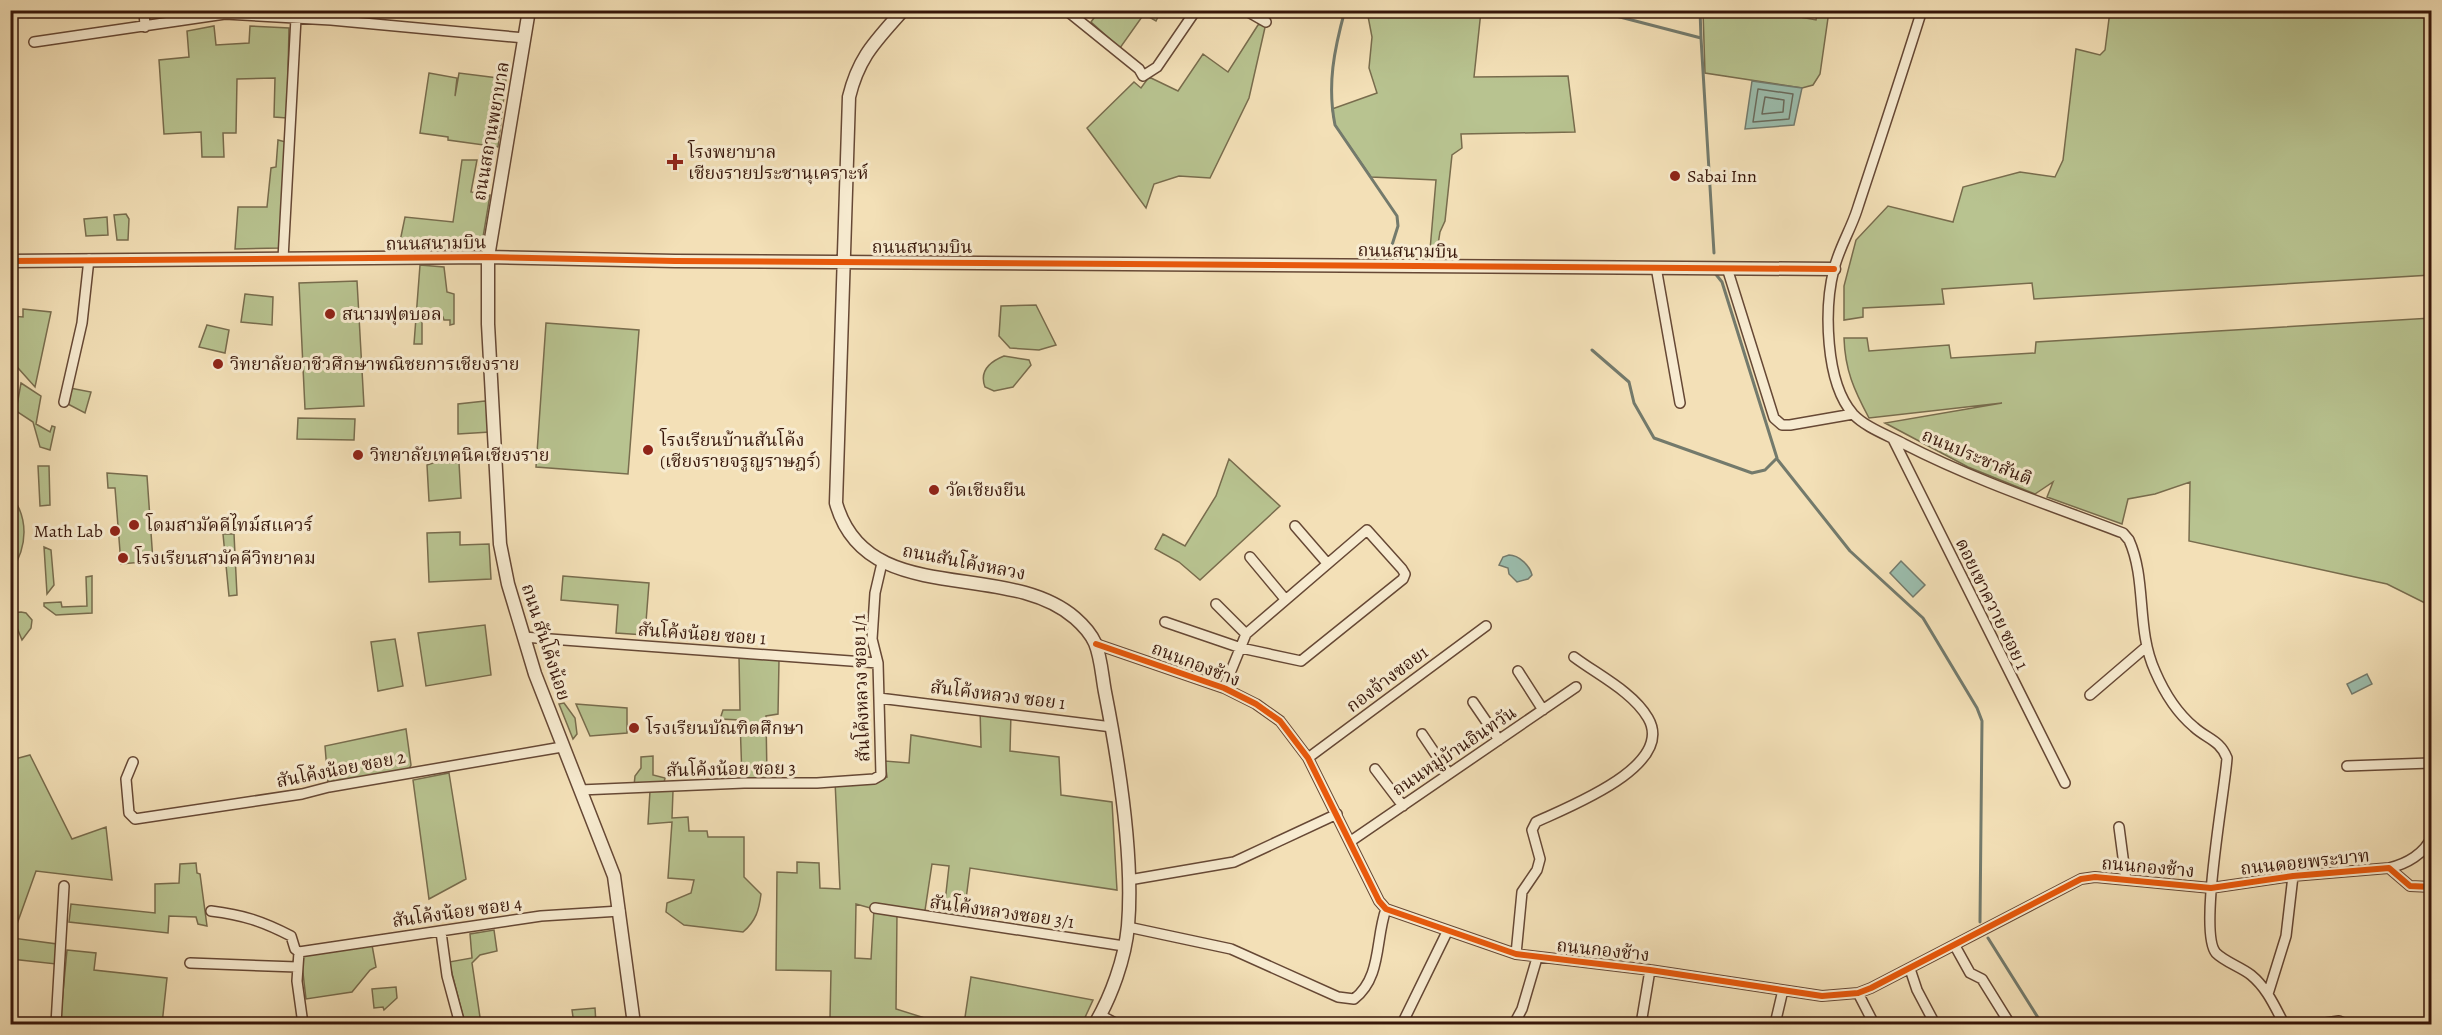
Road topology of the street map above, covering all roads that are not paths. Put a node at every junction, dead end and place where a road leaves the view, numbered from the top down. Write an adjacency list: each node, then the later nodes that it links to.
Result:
1 (144, 10): 10 (street)
2 (529, 10): 11 (street, ถนนสถานพยาบาล)
3 (903, 10): 17 (street, ถนนสันโค้งหลวง)
4 (1066, 10): 5 (street)
5 (1196, 10)
6 (1245, 10): 9 (street)
7 (1922, 10): 20 (street, ถนนประชาสันติ)
8 (296, 18): 10 (street); 11 (street); 15 (street)
9 (1266, 22)
10 (145, 27): 12 (street)
11 (525, 38): 13 (street, ถนนสถานพยาบาล)
12 (34, 42)
13 (488, 257): 15 (street, ถนนสนามบิน); 17 (street, ถนนสนามบิน); 34 (street, ถนน สันโค้งน้อย)
14 (89, 259): 15 (street, ถนนสนามบิน); 16 (street, ถนนสนามบิน); 21 (street)
15 (283, 259)
16 (10, 261)
17 (843, 261): 18 (street, ถนนสนามบิน); 27 (street, ถนนสันโค้งหลวง)
18 (1656, 267): 19 (street, ถนนสนามบิน); 22 (street)
19 (1727, 268): 20 (street, ถนนสนามบิน); 23 (street)
20 (1834, 268): 23 (street, ถนนประชาสันติ)
21 (63, 402)
22 (1680, 403)
23 (1853, 414): 24 (street, ถนนประชาสันติ)
24 (1893, 438): 36 (street, ถนนประชาสันติ); 58 (street, ดอยเขาควาย ซอย 1)
25 (1295, 526): 28 (street)
26 (1250, 557): 29 (street)
27 (882, 563): 35 (street, ถนนสันโค้งหลวง); 39 (street, สันโค้งหลวง ซอย 1/1)
28 (1327, 563): 29 (street); 37 (street)
29 (1285, 599): 33 (street)
30 (1216, 604): 33 (street)
31 (1165, 622): 37 (street)
32 (1486, 626): 51 (street, กองจ้างซอย1)
33 (1246, 634): 37 (street)
34 (523, 637): 39 (street, สันโค้งน้อย ซอย 1); 50 (street, ถนน สันโค้งน้อย)
35 (1096, 644): 42 (street, ถนนกองช้าง); 47 (street, ถนนสันโค้งหลวง)
36 (2146, 647): 43 (street); 71 (street, ถนนประชาสันติ)
37 (1241, 648): 42 (street)
38 (1574, 657): 82 (street)
39 (878, 663): 44 (street, สันโค้งหลวง ซอย 1/1)
40 (1518, 671): 46 (street)
41 (1575, 687): 46 (street, ถนนหมู่บ้านอินทวัน)
42 (1224, 688): 51 (street, ถนนกองช้าง)
43 (2090, 695)
44 (879, 698): 47 (street, สันโค้งหลวง ซอย 1); 57 (street, สันโค้งหลวง ซอย 1/1)
45 (1473, 702): 49 (street)
46 (1543, 710): 49 (street, ถนนหมู่บ้านอินทวัน)
47 (1112, 726): 67 (street, ถนนสันโค้งหลวง)
48 (1422, 734): 55 (street)
49 (1499, 740): 55 (street, ถนนหมู่บ้านอินทวัน)
50 (562, 747): 52 (street, สันโค้งน้อย ซอย 2); 59 (street, ถนน สันโค้งน้อย)
51 (1308, 758): 61 (street, ถนนกองช้าง)
52 (133, 762)
53 (2347, 766): 56 (street)
54 (1375, 769): 60 (street)
55 (1449, 774): 60 (street, ถนนหมู่บ้านอินทวัน)
56 (2432, 775)
57 (881, 776): 59 (street, สันโค้งน้อย ซอย 3)
58 (2065, 783)
59 (580, 790): 75 (street, ถนน สันโค้งน้อย)
60 (1403, 806): 64 (street, ถนนหมู่บ้านอินทวัน)
61 (1337, 814): 64 (street, ถนนกองช้าง); 67 (street)
62 (2119, 827): 68 (street)
63 (2432, 836): 65 (street)
64 (1351, 841): 73 (street, ถนนกองช้าง)
65 (2389, 868): 66 (street, ถนนดอยพระบาท); 70 (street, ถนนดอยพระบาท)
66 (2293, 876): 71 (street, ถนนดอยพระบาท); 90 (street)
67 (1129, 880): 76 (street, ถนนสันโค้งหลวง)
68 (2126, 880): 71 (street, ถนนกองช้าง); 80 (street, ถนนกองช้าง)
69 (64, 886): 92 (street)
70 (2432, 887)
71 (2211, 888): 90 (street, ถนนประชาสันติ)
72 (874, 908): 79 (street, สันโค้งหลวงซอย 3/1)
73 (1386, 909): 76 (street); 78 (street, ถนนกองช้าง)
74 (211, 911): 81 (street)
75 (620, 911): 77 (street, สันโค้งน้อย ซอย 4); 95 (street, ถนน สันโค้งน้อย)
76 (1128, 927): 79 (street, ถนนสันโค้งหลวง)
77 (441, 932): 81 (street, สันโค้งน้อย ซอย 4); 94 (street)
78 (1447, 932): 82 (street, ถนนกองช้าง); 97 (street)
79 (1124, 946): 91 (street, ถนนสันโค้งหลวง)
80 (1955, 946): 86 (street, ถนนกองช้าง); 103 (street)
81 (299, 952): 85 (street)
82 (1516, 954): 83 (street, ถนนกองช้าง)
83 (1537, 958): 87 (street, ถนนกองช้าง); 98 (street)
84 (190, 963): 85 (street)
85 (297, 967): 93 (street)
86 (1910, 969): 89 (street, ถนนกองช้าง); 102 (street)
87 (1650, 970): 88 (street, ถนนกองช้าง); 99 (street)
88 (1783, 990): 89 (street, ถนนกองช้าง); 100 (street)
89 (1858, 993): 101 (street)
90 (2268, 994): 104 (street, ถนนประชาสันติ)
91 (1098, 1020): 96 (street)
92 (56, 1024)
93 (303, 1024)
94 (460, 1024)
95 (634, 1024)
96 (1117, 1024)
97 (1402, 1024)
98 (1514, 1024)
99 (1641, 1024)
100 (1774, 1024)
101 (1874, 1024)
102 (1935, 1024)
103 (2010, 1024)
104 (2284, 1024)
105 (2318, 1024): 106 (street)
106 (2346, 1024)

